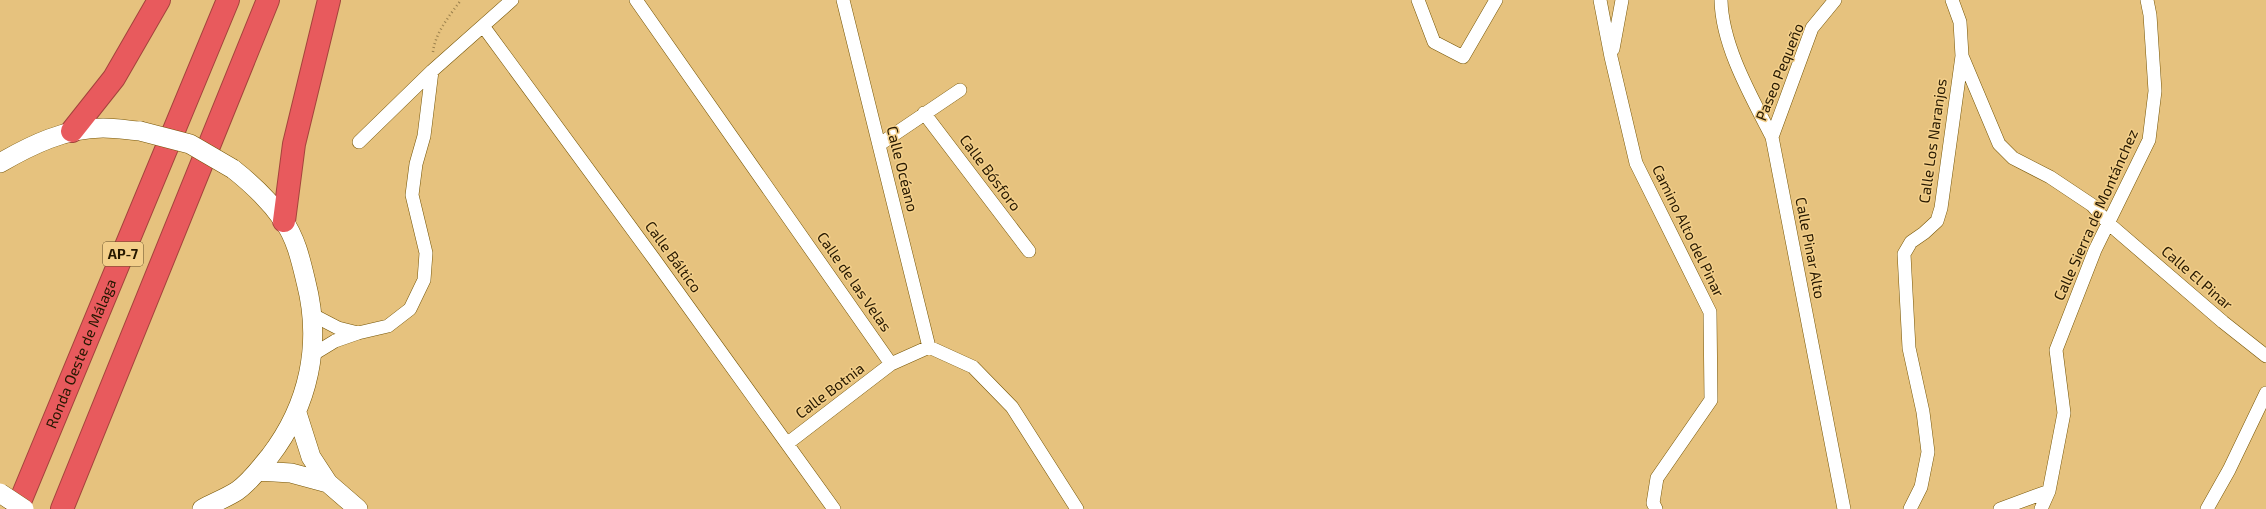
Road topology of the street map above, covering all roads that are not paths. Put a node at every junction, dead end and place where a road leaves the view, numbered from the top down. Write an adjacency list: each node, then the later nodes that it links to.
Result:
1 (159, 0): 22 (highway)
2 (228, 0): 43 (highway, Ronda Oeste de Málaga / AP-7)
3 (268, 0): 45 (highway, AP-7)
4 (329, 0): 27 (highway)
5 (512, 0): 16 (street)
6 (636, 0): 35 (street, Calle de las Velas)
7 (843, 0): 25 (street, Calle Océano)
8 (1418, 0): 9 (street)
9 (1496, 0)
10 (1600, 0): 18 (street, Camino Alto del Pinar)
11 (1622, 0): 18 (street)
12 (1722, 0): 23 (street, Calle Pinar Alto)
13 (1835, 0): 23 (street, Paseo Pequeño)
14 (1952, 0): 17 (street, Calle Los Naranjos)
15 (2147, 0): 28 (street, Calle Sierra de Montánchez)
16 (483, 26): 19 (street); 38 (street, Calle Báltico)
17 (1962, 56): 28 (street, Calle El Pinar); 52 (street, Calle Los Naranjos)
18 (1611, 57): 50 (street, Camino Alto del Pinar)
19 (432, 71): 24 (street); 31 (street)
20 (960, 90): 21 (street)
21 (924, 113): 25 (street); 29 (street, Calle Bósforo)
22 (72, 132): 26 (main road); 27 (main road, bridge)
23 (1772, 137): 51 (street, Calle Pinar Alto)
24 (359, 142)
25 (880, 144): 32 (street, Calle Océano)
26 (0, 163)
27 (284, 221): 30 (main road)
28 (2108, 223): 34 (street, Calle El Pinar); 41 (street, Calle Sierra de Montánchez)
29 (1029, 251)
30 (313, 315): 31 (street); 33 (main road)
31 (358, 333): 33 (street)
32 (929, 347): 35 (street); 49 (street)
33 (312, 355): 37 (main road)
34 (2266, 356)
35 (891, 364): 38 (street, Calle Botnia)
36 (2266, 393): 55 (street)
37 (297, 413): 39 (main road); 40 (main road)
38 (788, 443): 48 (street, Calle Báltico)
39 (258, 471): 40 (main road); 46 (main road)
40 (328, 483): 47 (main road)
41 (2049, 491): 53 (street); 54 (street, Calle Sierra de Montánchez)
42 (0, 494): 44 (main road, bridge)
43 (17, 509)
44 (24, 509)
45 (62, 509)
46 (202, 509)
47 (358, 509)
48 (834, 509)
49 (1077, 509)
50 (1656, 509)
51 (1844, 509)
52 (1910, 509)
53 (2000, 509)
54 (2041, 509)
55 (2207, 509)

